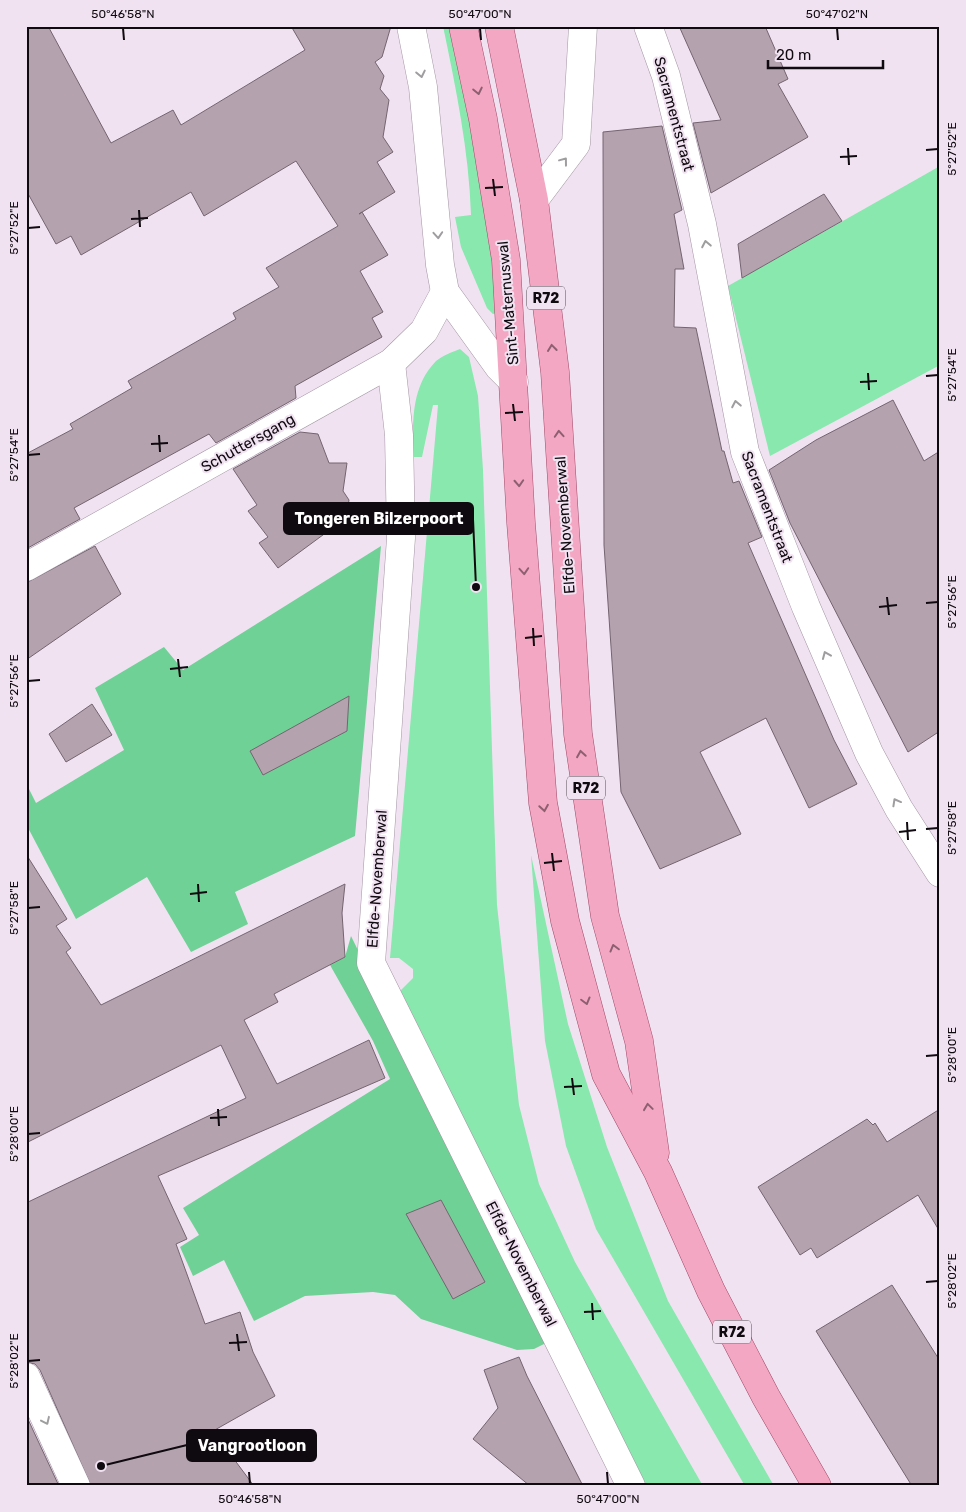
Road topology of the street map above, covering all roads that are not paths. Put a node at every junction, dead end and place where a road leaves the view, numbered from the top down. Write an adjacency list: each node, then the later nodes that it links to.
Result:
1 (411, 26): 7 (street, Sint-Maternuswal, one-way to 7)
2 (463, 26): 9 (main road, Sint-Maternuswal / R72, one-way to 9)
3 (499, 26): 6 (main road, R72)
4 (584, 26): 6 (street, one-way to 4)
5 (648, 26): 11 (street, Sacramentstraat, one-way to 5)
6 (534, 200): 12 (main road, Elfde-Novemberwal / R72, one-way to 6)
7 (445, 292): 8 (street, Schuttersgang); 9 (street, Sint-Maternuswal)
8 (391, 363): 10 (street, Schuttersgang); 15 (street, Elfde-Novemberwal)
9 (514, 382): 12 (main road, Elfde-Novemberwal / R72, one-way to 12)
10 (26, 567)
11 (940, 873)
12 (658, 1172): 16 (main road, Elfde-Novemberwal / R72)
13 (26, 1377): 14 (street, one-way to 14)
14 (76, 1486)
15 (631, 1486)
16 (817, 1486)

